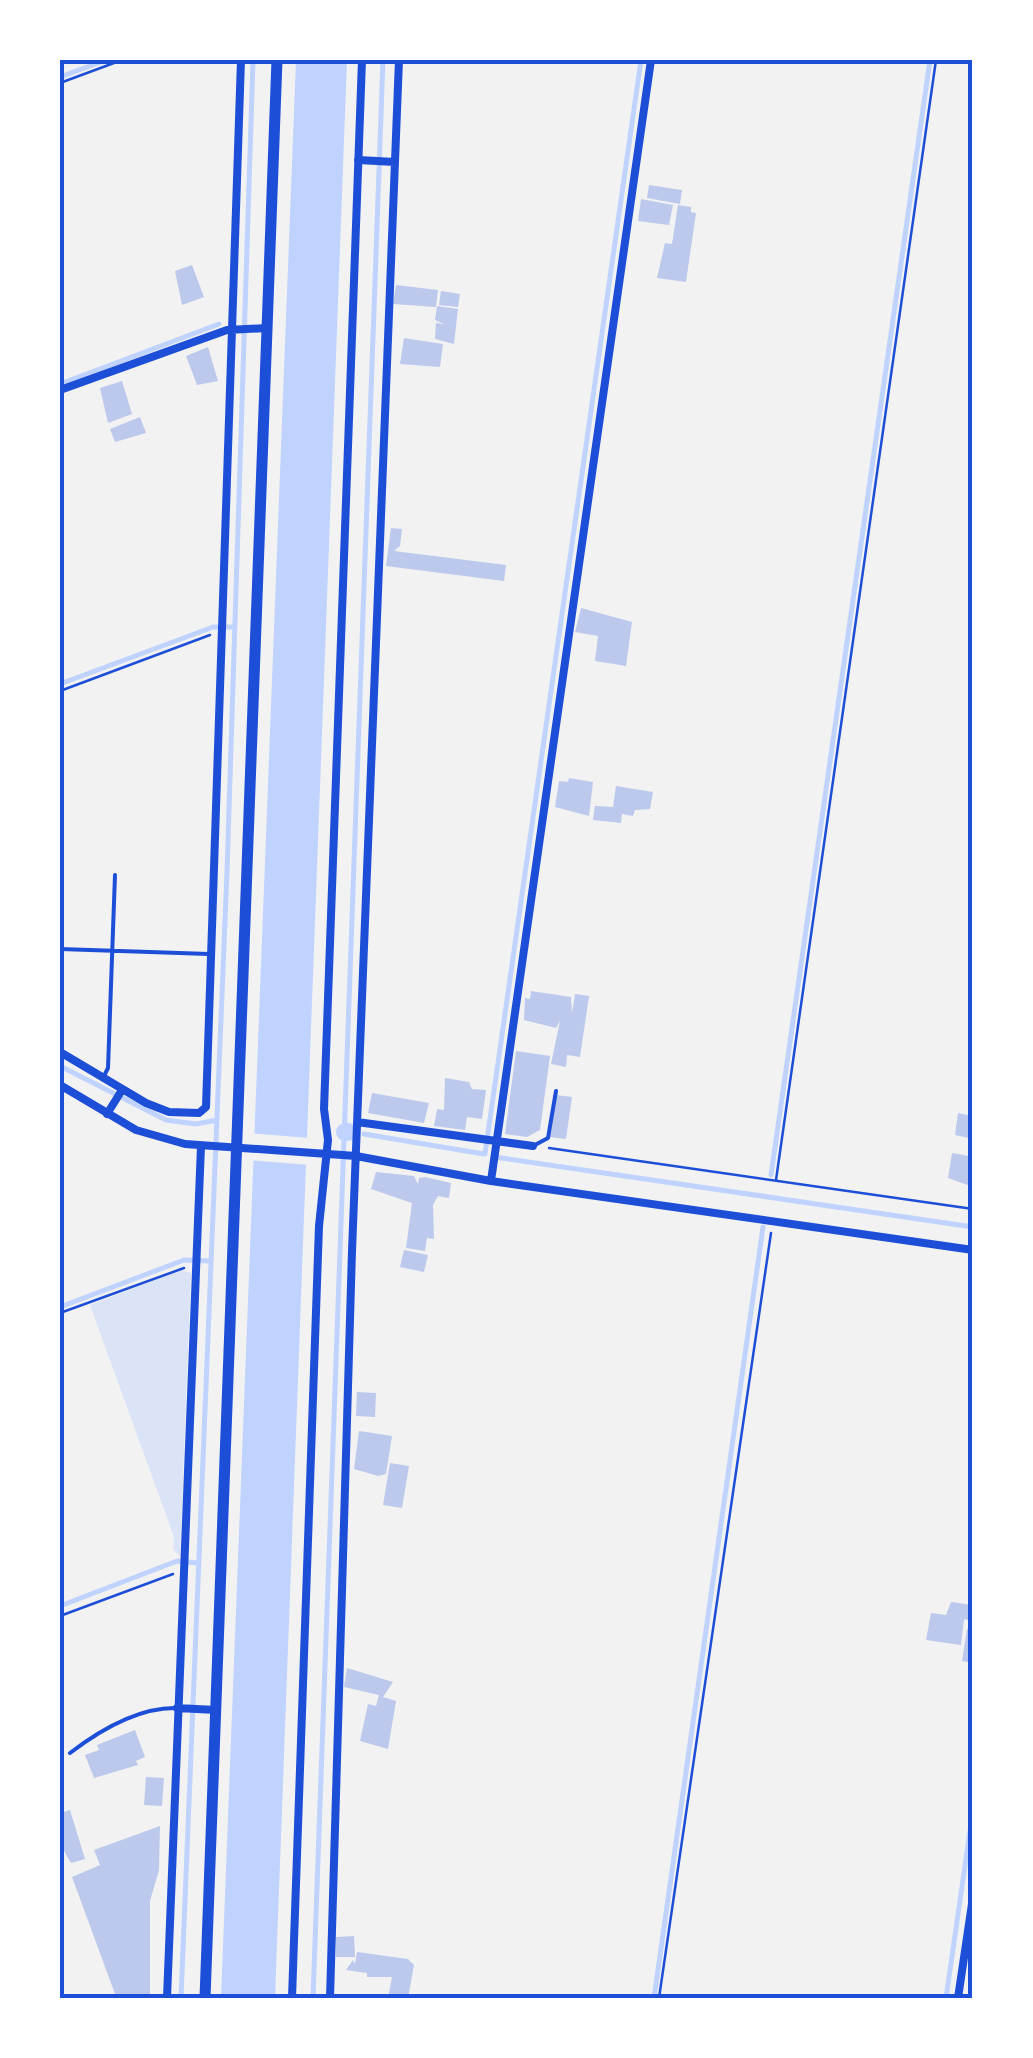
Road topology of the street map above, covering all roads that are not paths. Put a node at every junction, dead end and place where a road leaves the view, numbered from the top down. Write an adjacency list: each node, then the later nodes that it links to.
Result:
1 (240, 60): 8 (street)
2 (278, 60): 9 (main road)
3 (362, 60): 6 (street)
4 (399, 60): 7 (street)
5 (651, 60): 22 (street)
6 (358, 160): 7 (street); 26 (street)
7 (385, 161): 21 (street)
8 (235, 328): 9 (street); 10 (street); 14 (street)
9 (267, 328): 25 (main road)
10 (60, 390)
11 (115, 874): 13 (lane)
12 (60, 949): 13 (lane)
13 (112, 950): 14 (lane); 16 (lane)
14 (214, 954): 19 (street)
15 (60, 1052): 16 (street)
16 (103, 1078): 19 (street)
17 (60, 1086): 20 (street)
18 (556, 1091): 23 (lane)
19 (119, 1094): 20 (street)
20 (107, 1114): 24 (street)
21 (357, 1122): 22 (street); 27 (street)
22 (492, 1144): 23 (street); 28 (street)
23 (533, 1146)
24 (206, 1147): 25 (street); 30 (street)
25 (234, 1148): 26 (street); 31 (main road)
26 (322, 1154): 27 (street); 36 (street)
27 (349, 1156): 28 (street); 37 (street)
28 (492, 1181): 29 (street)
29 (973, 1250)
30 (181, 1709): 31 (street); 32 (lane); 34 (street)
31 (216, 1710): 35 (main road)
32 (70, 1752)
33 (973, 1897): 38 (street)
34 (167, 1998)
35 (205, 1998)
36 (292, 1998)
37 (330, 1998)
38 (958, 1998)

